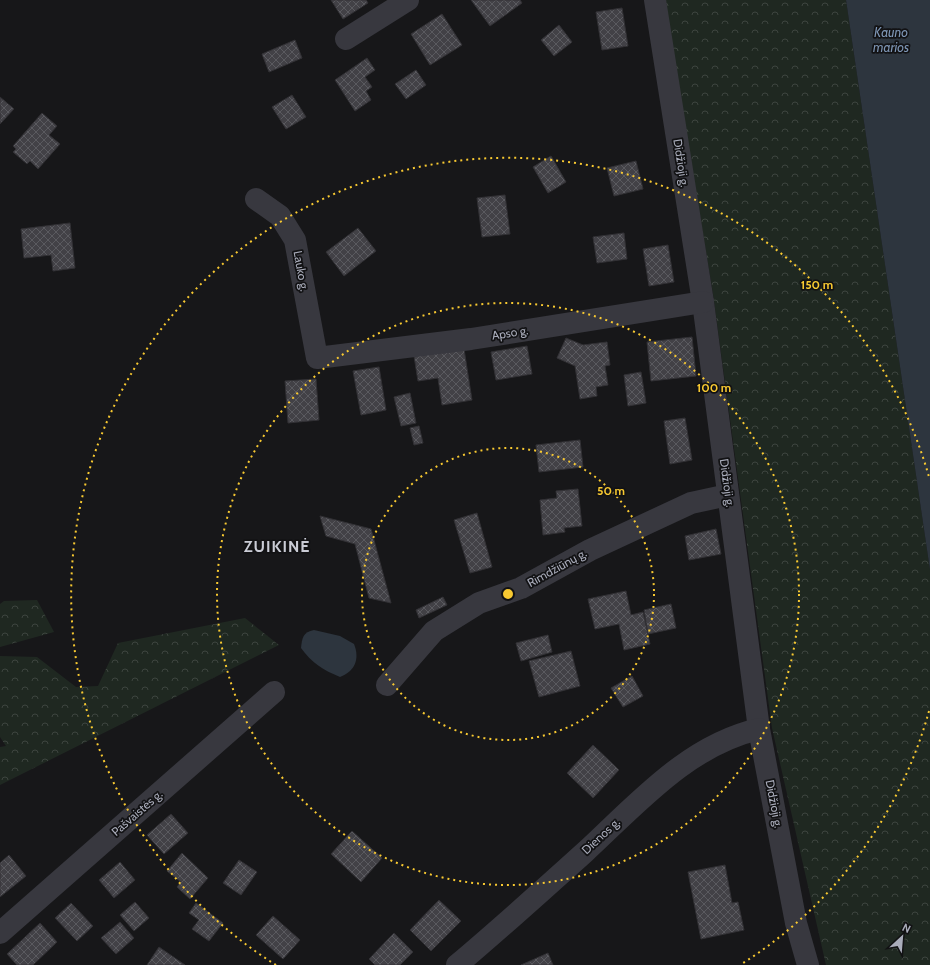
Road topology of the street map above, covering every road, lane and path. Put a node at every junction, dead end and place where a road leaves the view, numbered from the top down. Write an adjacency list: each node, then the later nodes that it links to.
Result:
1 (408, 0): 3 (street)
2 (655, 0): 5 (street, Didžioji g.)
3 (346, 39)
4 (256, 199): 6 (street, Lauko g.)
5 (703, 302): 6 (street, Apso g.); 7 (street, Didžioji g.)
6 (316, 358)
7 (728, 495): 8 (street, Rimdžiūnų g.); 10 (street, Didžioji g.)
8 (387, 685)
9 (274, 692): 11 (street, Pašvaistės g.)
10 (759, 729): 12 (street, Dienos g.); 13 (street, Didžioji g.)
11 (0, 934)
12 (457, 965)
13 (808, 965)

